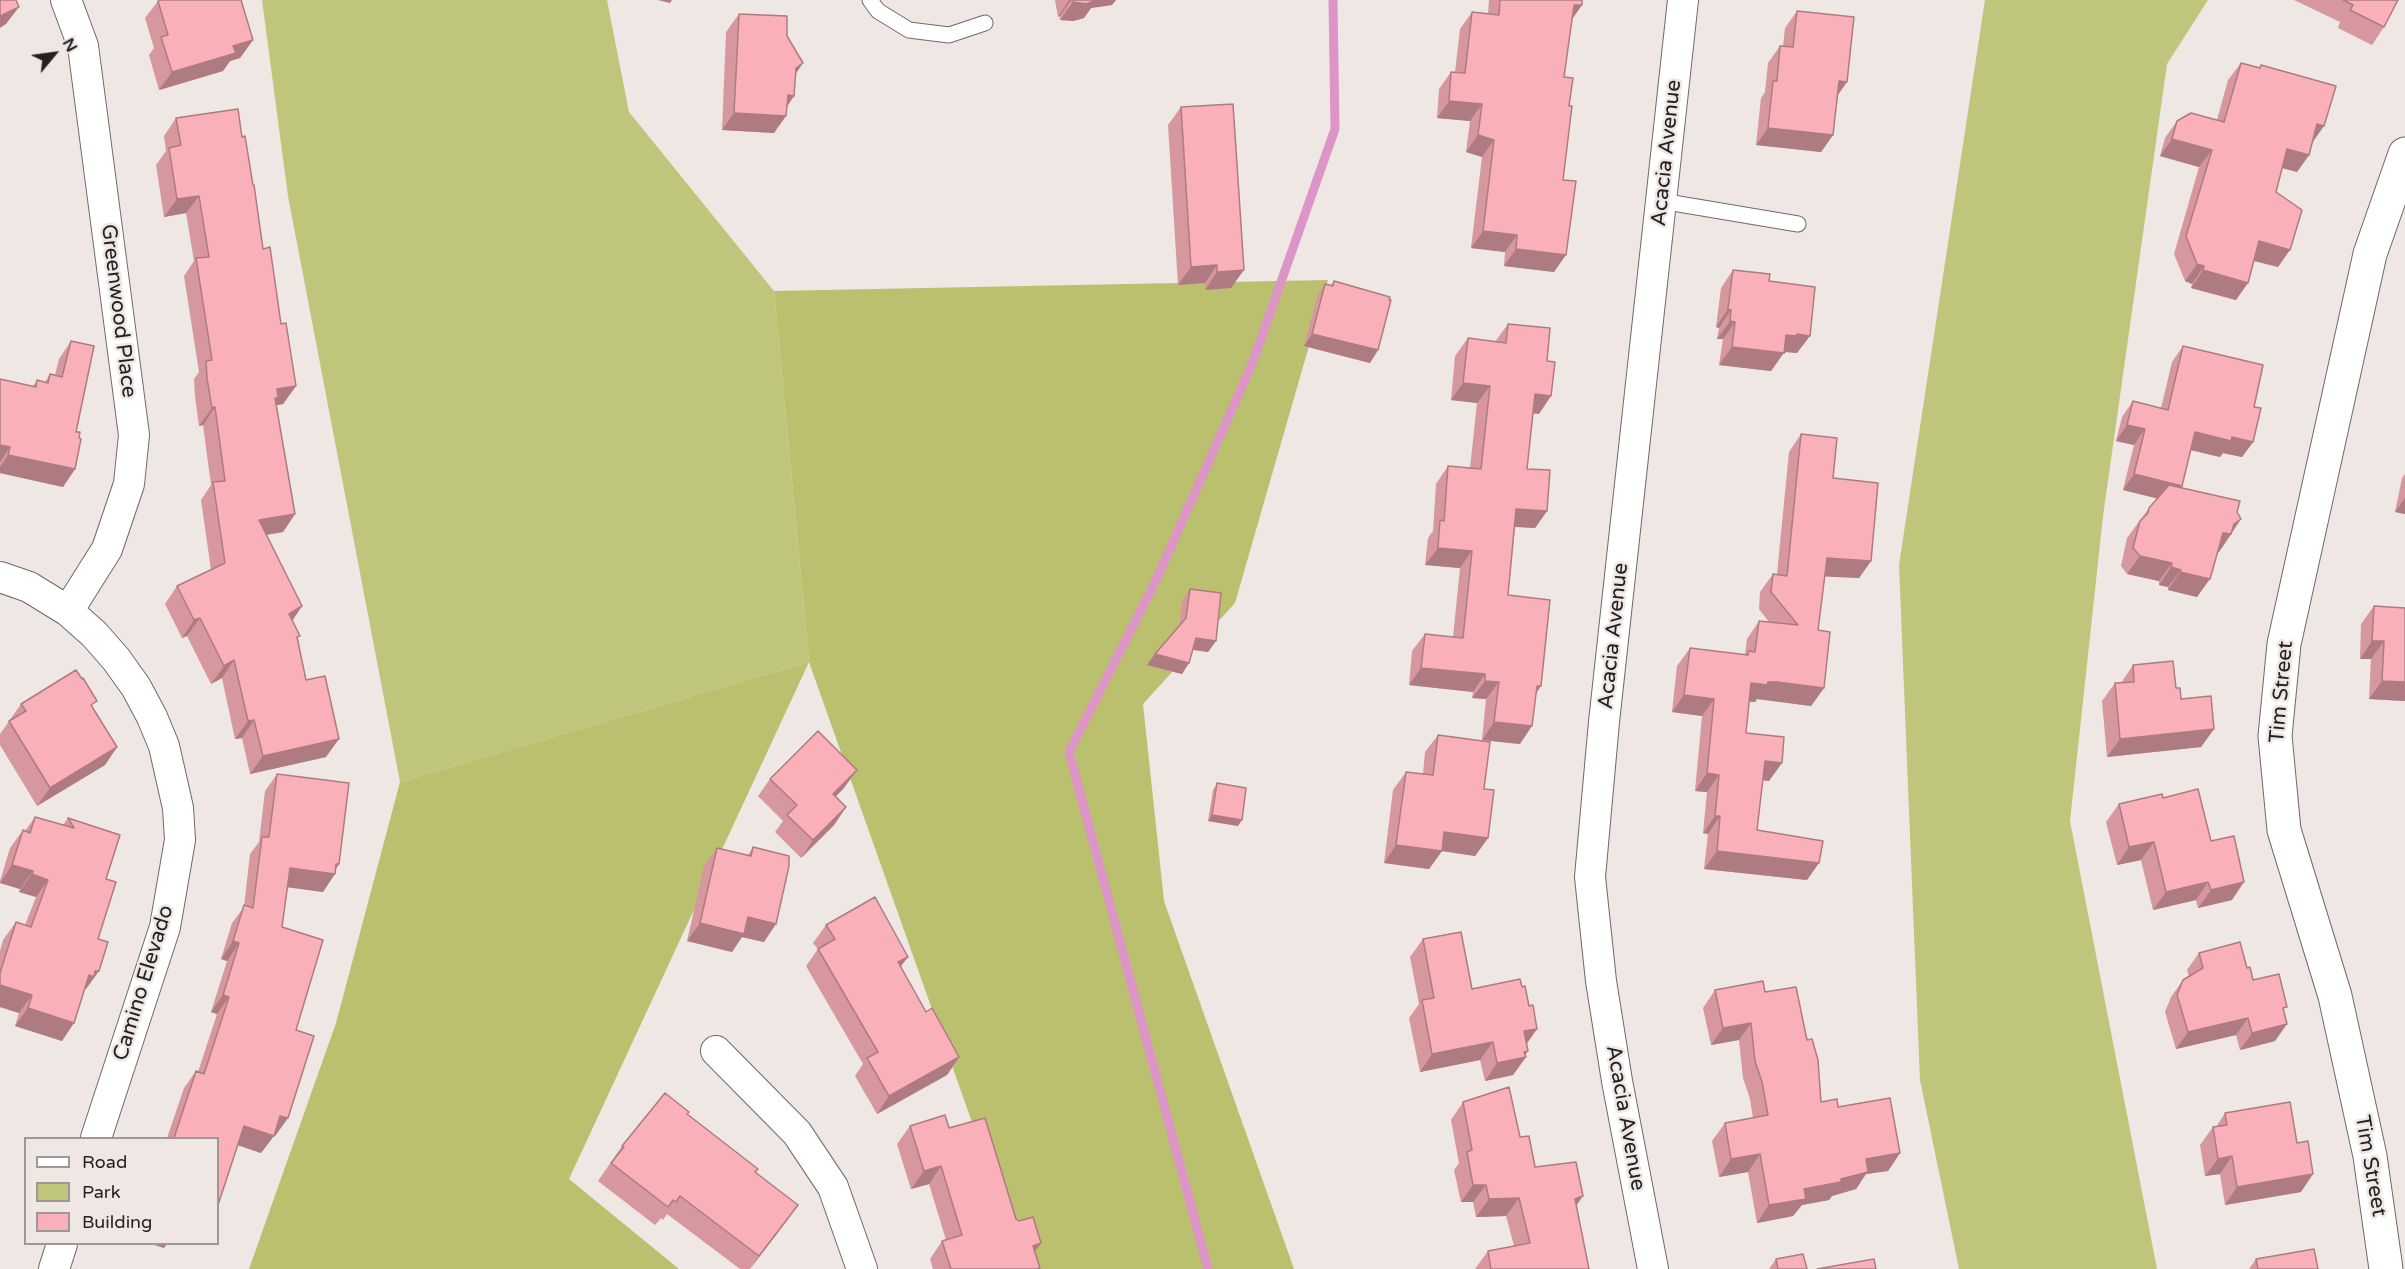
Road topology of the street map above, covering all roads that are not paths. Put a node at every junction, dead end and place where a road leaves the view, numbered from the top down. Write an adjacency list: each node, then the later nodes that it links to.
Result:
1 (66, 0): 9 (street, Greenwood Place)
2 (870, 0): 4 (lane)
3 (1683, 0): 6 (street, Acacia Avenue)
4 (985, 23)
5 (2405, 154): 16 (street, Tim Street)
6 (1661, 201): 7 (lane); 15 (street, Acacia Avenue)
7 (1798, 224)
8 (0, 577): 9 (street, Camino Elevado)
9 (68, 611): 11 (street, Camino Elevado)
10 (716, 1051): 14 (street)
11 (96, 1137)
12 (62, 1245): 13 (street)
13 (54, 1269)
14 (862, 1269)
15 (1653, 1269)
16 (2386, 1269)

